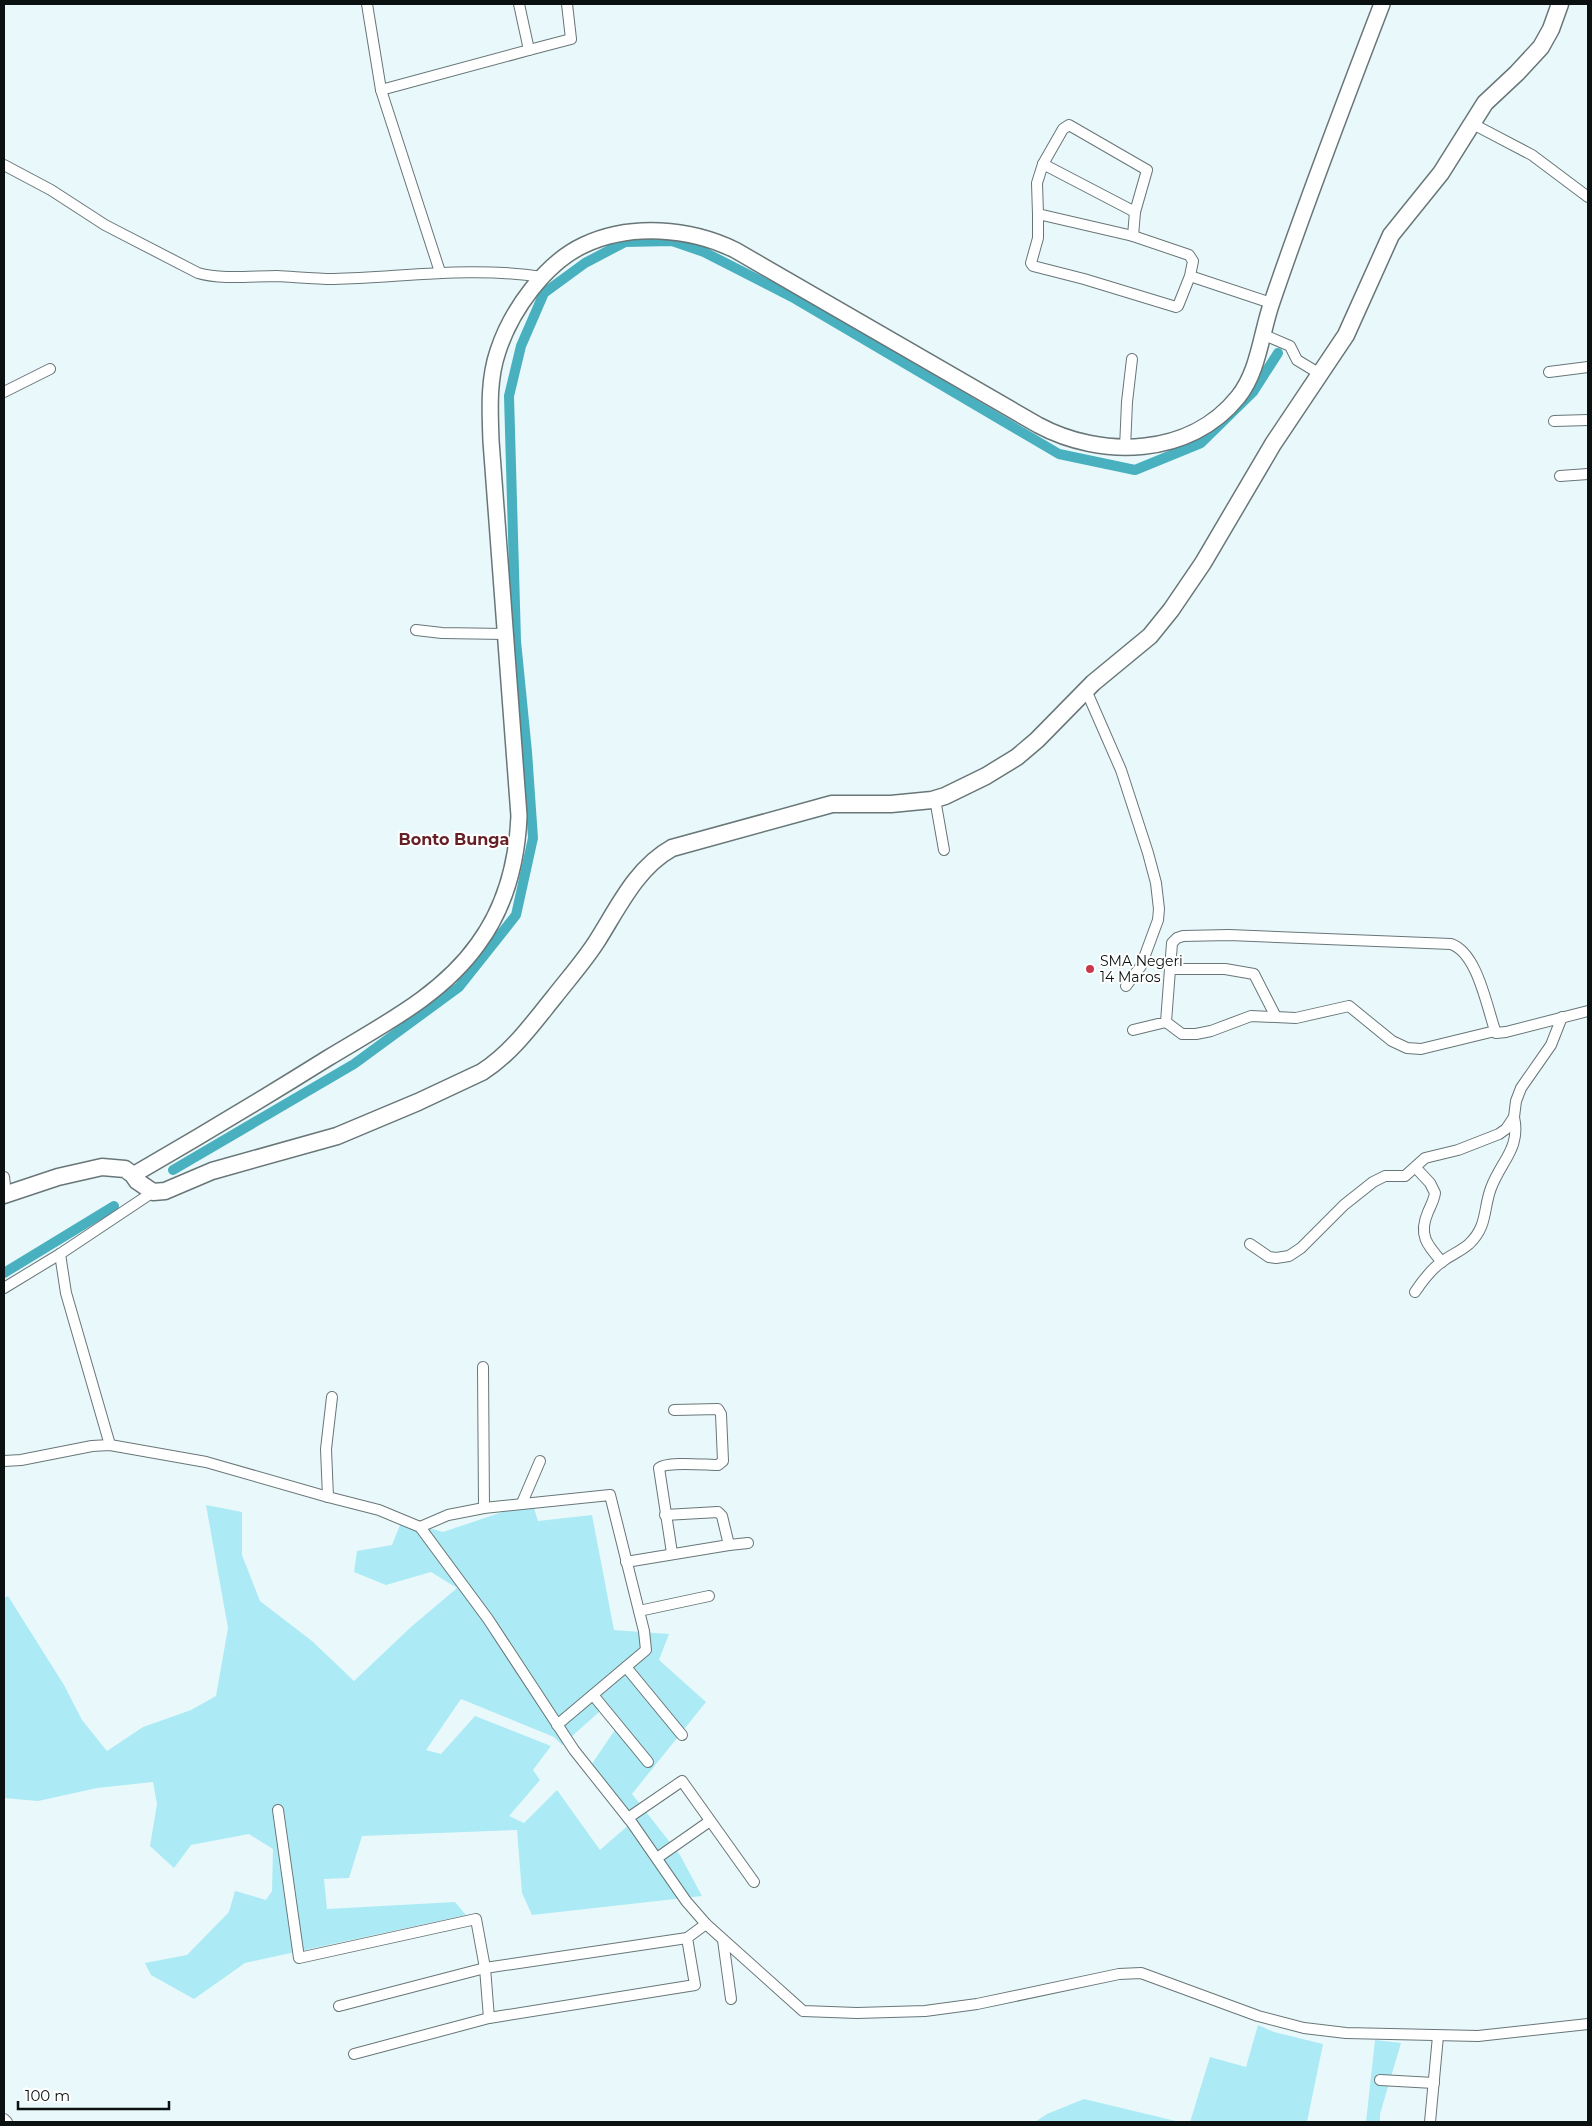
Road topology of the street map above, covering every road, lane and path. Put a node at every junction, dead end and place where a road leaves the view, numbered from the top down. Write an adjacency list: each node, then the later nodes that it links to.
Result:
1 (367, 4): 7 (street)
2 (519, 4): 6 (street)
3 (567, 4): 6 (street)
4 (1382, 4): 18 (street)
5 (1560, 4): 8 (main road)
6 (529, 50): 7 (street)
7 (381, 90): 15 (street)
8 (1471, 124): 11 (street); 24 (main road)
9 (1043, 164): 12 (street); 12 (street); 13 (street)
10 (4, 166): 15 (street)
11 (1588, 196)
12 (1135, 212): 14 (street)
13 (1038, 214): 14 (street); 16 (street)
14 (1133, 236): 16 (street)
15 (440, 272): 17 (street)
16 (1190, 276): 18 (street)
17 (542, 277): 28 (street); 32 (street)
18 (1271, 303): 19 (street)
19 (1268, 337): 24 (street); 28 (street)
20 (1132, 359): 28 (street)
21 (1588, 368): 23 (street)
22 (50, 369): 25 (street)
23 (1549, 372)
24 (1320, 374): 33 (main road)
25 (4, 392)
26 (1588, 420): 27 (street)
27 (1554, 421)
28 (1125, 448)
29 (1588, 474): 30 (street)
30 (1560, 476)
31 (416, 630): 32 (street)
32 (505, 634): 46 (street)
33 (1086, 690): 34 (main road); 37 (street)
34 (935, 799): 35 (street); 48 (main road)
35 (944, 850)
36 (1170, 968): 40 (street); 41 (street); 43 (street)
37 (1126, 986)
38 (1588, 1011): 39 (street)
39 (1562, 1017): 43 (street); 44 (street)
40 (1276, 1018): 41 (street); 43 (street)
41 (1166, 1022): 42 (street)
42 (1133, 1030)
43 (1495, 1031)
44 (1514, 1117): 45 (street); 52 (street)
45 (1416, 1168): 50 (street); 52 (street)
46 (133, 1175): 48 (main road); 49 (main road)
47 (4, 1177): 49 (street)
48 (153, 1192): 51 (street)
49 (5, 1195)
50 (1250, 1244)
51 (60, 1254): 53 (street); 58 (street)
52 (1442, 1262): 54 (street)
53 (4, 1288)
54 (1415, 1292)
55 (483, 1367): 63 (street)
56 (332, 1397): 61 (street)
57 (674, 1410): 64 (street)
58 (110, 1445): 59 (street); 61 (street)
59 (4, 1461)
60 (540, 1461): 62 (street)
61 (328, 1497): 65 (street)
62 (522, 1503): 63 (street); 69 (street)
63 (484, 1508): 65 (street)
64 (665, 1515): 67 (street); 68 (street)
65 (420, 1527): 74 (street)
66 (748, 1543): 67 (street)
67 (729, 1545): 68 (street)
68 (672, 1553): 69 (street)
69 (626, 1562): 71 (street)
70 (710, 1596): 71 (street)
71 (639, 1611): 72 (street)
72 (626, 1667): 73 (street); 75 (street)
73 (593, 1695): 74 (street); 76 (street)
74 (558, 1725): 78 (street)
75 (682, 1735)
76 (648, 1762)
77 (278, 1810): 85 (street)
78 (628, 1818): 79 (street); 80 (street)
79 (710, 1821): 80 (street); 81 (street)
80 (657, 1858): 82 (street)
81 (754, 1882)
82 (706, 1924): 83 (street); 84 (street)
83 (687, 1938): 85 (street); 88 (street)
84 (723, 1940): 86 (street); 90 (street)
85 (485, 1968): 87 (street); 88 (street)
86 (731, 1999)
87 (339, 2006)
88 (489, 2018): 91 (street)
89 (1588, 2024): 90 (street)
90 (1438, 2036): 93 (street)
91 (354, 2054)
92 (1380, 2080): 93 (street)
93 (1434, 2082): 96 (street)
94 (4, 2119): 95 (street)
95 (7, 2122)
96 (1430, 2122)

